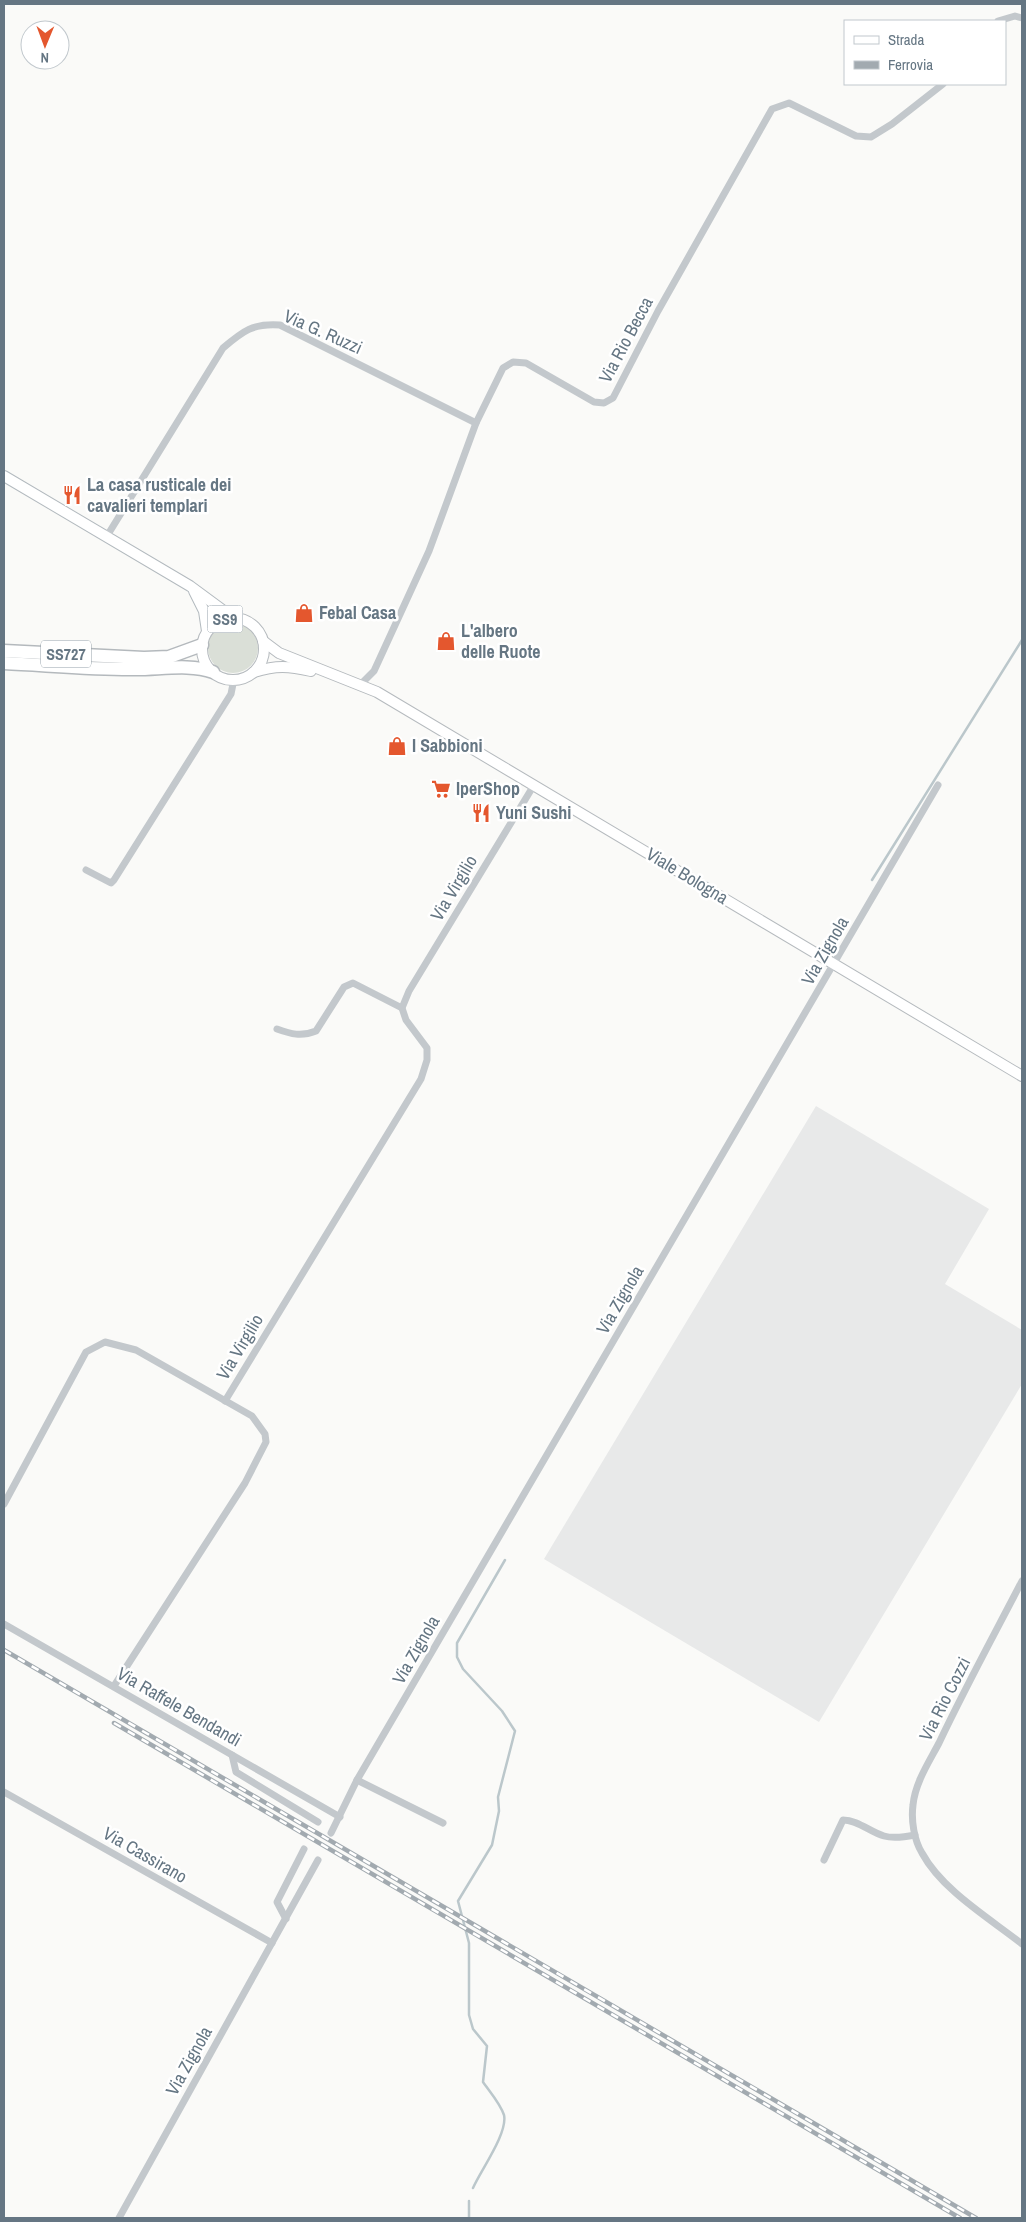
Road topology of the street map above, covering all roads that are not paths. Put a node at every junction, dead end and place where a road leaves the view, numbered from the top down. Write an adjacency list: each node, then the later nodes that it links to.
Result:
1 (1022, 18): 2 (street)
2 (1001, 20)
3 (942, 85): 4 (street, Via Rio Becca)
4 (476, 423): 6 (street, Via G. Ruzzi); 17 (street, Via Rio Becca)
5 (4, 476): 6 (main road)
6 (107, 536): 7 (main road)
7 (190, 586): 8 (main road); 9 (main road)
8 (232, 618): 9 (main road, SS9); 10 (main road, SS9)
9 (207, 631): 11 (main road, SS9)
10 (263, 641): 15 (main road, SS9); 17 (main road)
11 (202, 645): 12 (highway, SS727); 14 (main road, SS9)
12 (4, 651)
13 (4, 663): 14 (highway, SS727)
14 (213, 672): 16 (main road)
15 (254, 672): 16 (main road); 17 (main road)
16 (234, 680): 20 (street)
17 (355, 683): 18 (main road, Viale Bologna)
18 (534, 785): 21 (main road, Viale Bologna); 22 (street, Via Virgilio)
19 (938, 785): 21 (street, Via Zignola)
20 (86, 870)
21 (834, 964): 24 (main road, Viale Bologna); 31 (street, Via Zignola)
22 (402, 1008): 23 (street); 25 (street, Via Virgilio)
23 (277, 1029)
24 (1022, 1076)
25 (225, 1401): 26 (street); 29 (street, Via Virgilio)
26 (4, 1504)
27 (1022, 1581): 37 (street, Via Rio Cozzi)
28 (4, 1624): 29 (street, Via Raffele Bendandi)
29 (114, 1686): 30 (street, Via Raffele Bendandi)
30 (232, 1754): 33 (street, Via Raffele Bendandi); 34 (street)
31 (357, 1780): 33 (street, Via Zignola); 35 (street)
32 (4, 1792): 42 (street, Via Cassirano)
33 (340, 1816): 36 (street, Via Zignola)
34 (318, 1822)
35 (443, 1823)
36 (331, 1833)
37 (915, 1835): 40 (street); 43 (street, Via Rio Cozzi)
38 (304, 1849): 41 (street)
39 (318, 1860): 41 (street, Via Zignola)
40 (824, 1860)
41 (286, 1919): 42 (street, Via Zignola)
42 (272, 1943): 44 (street, Via Zignola)
43 (1022, 1944)
44 (119, 2218)

